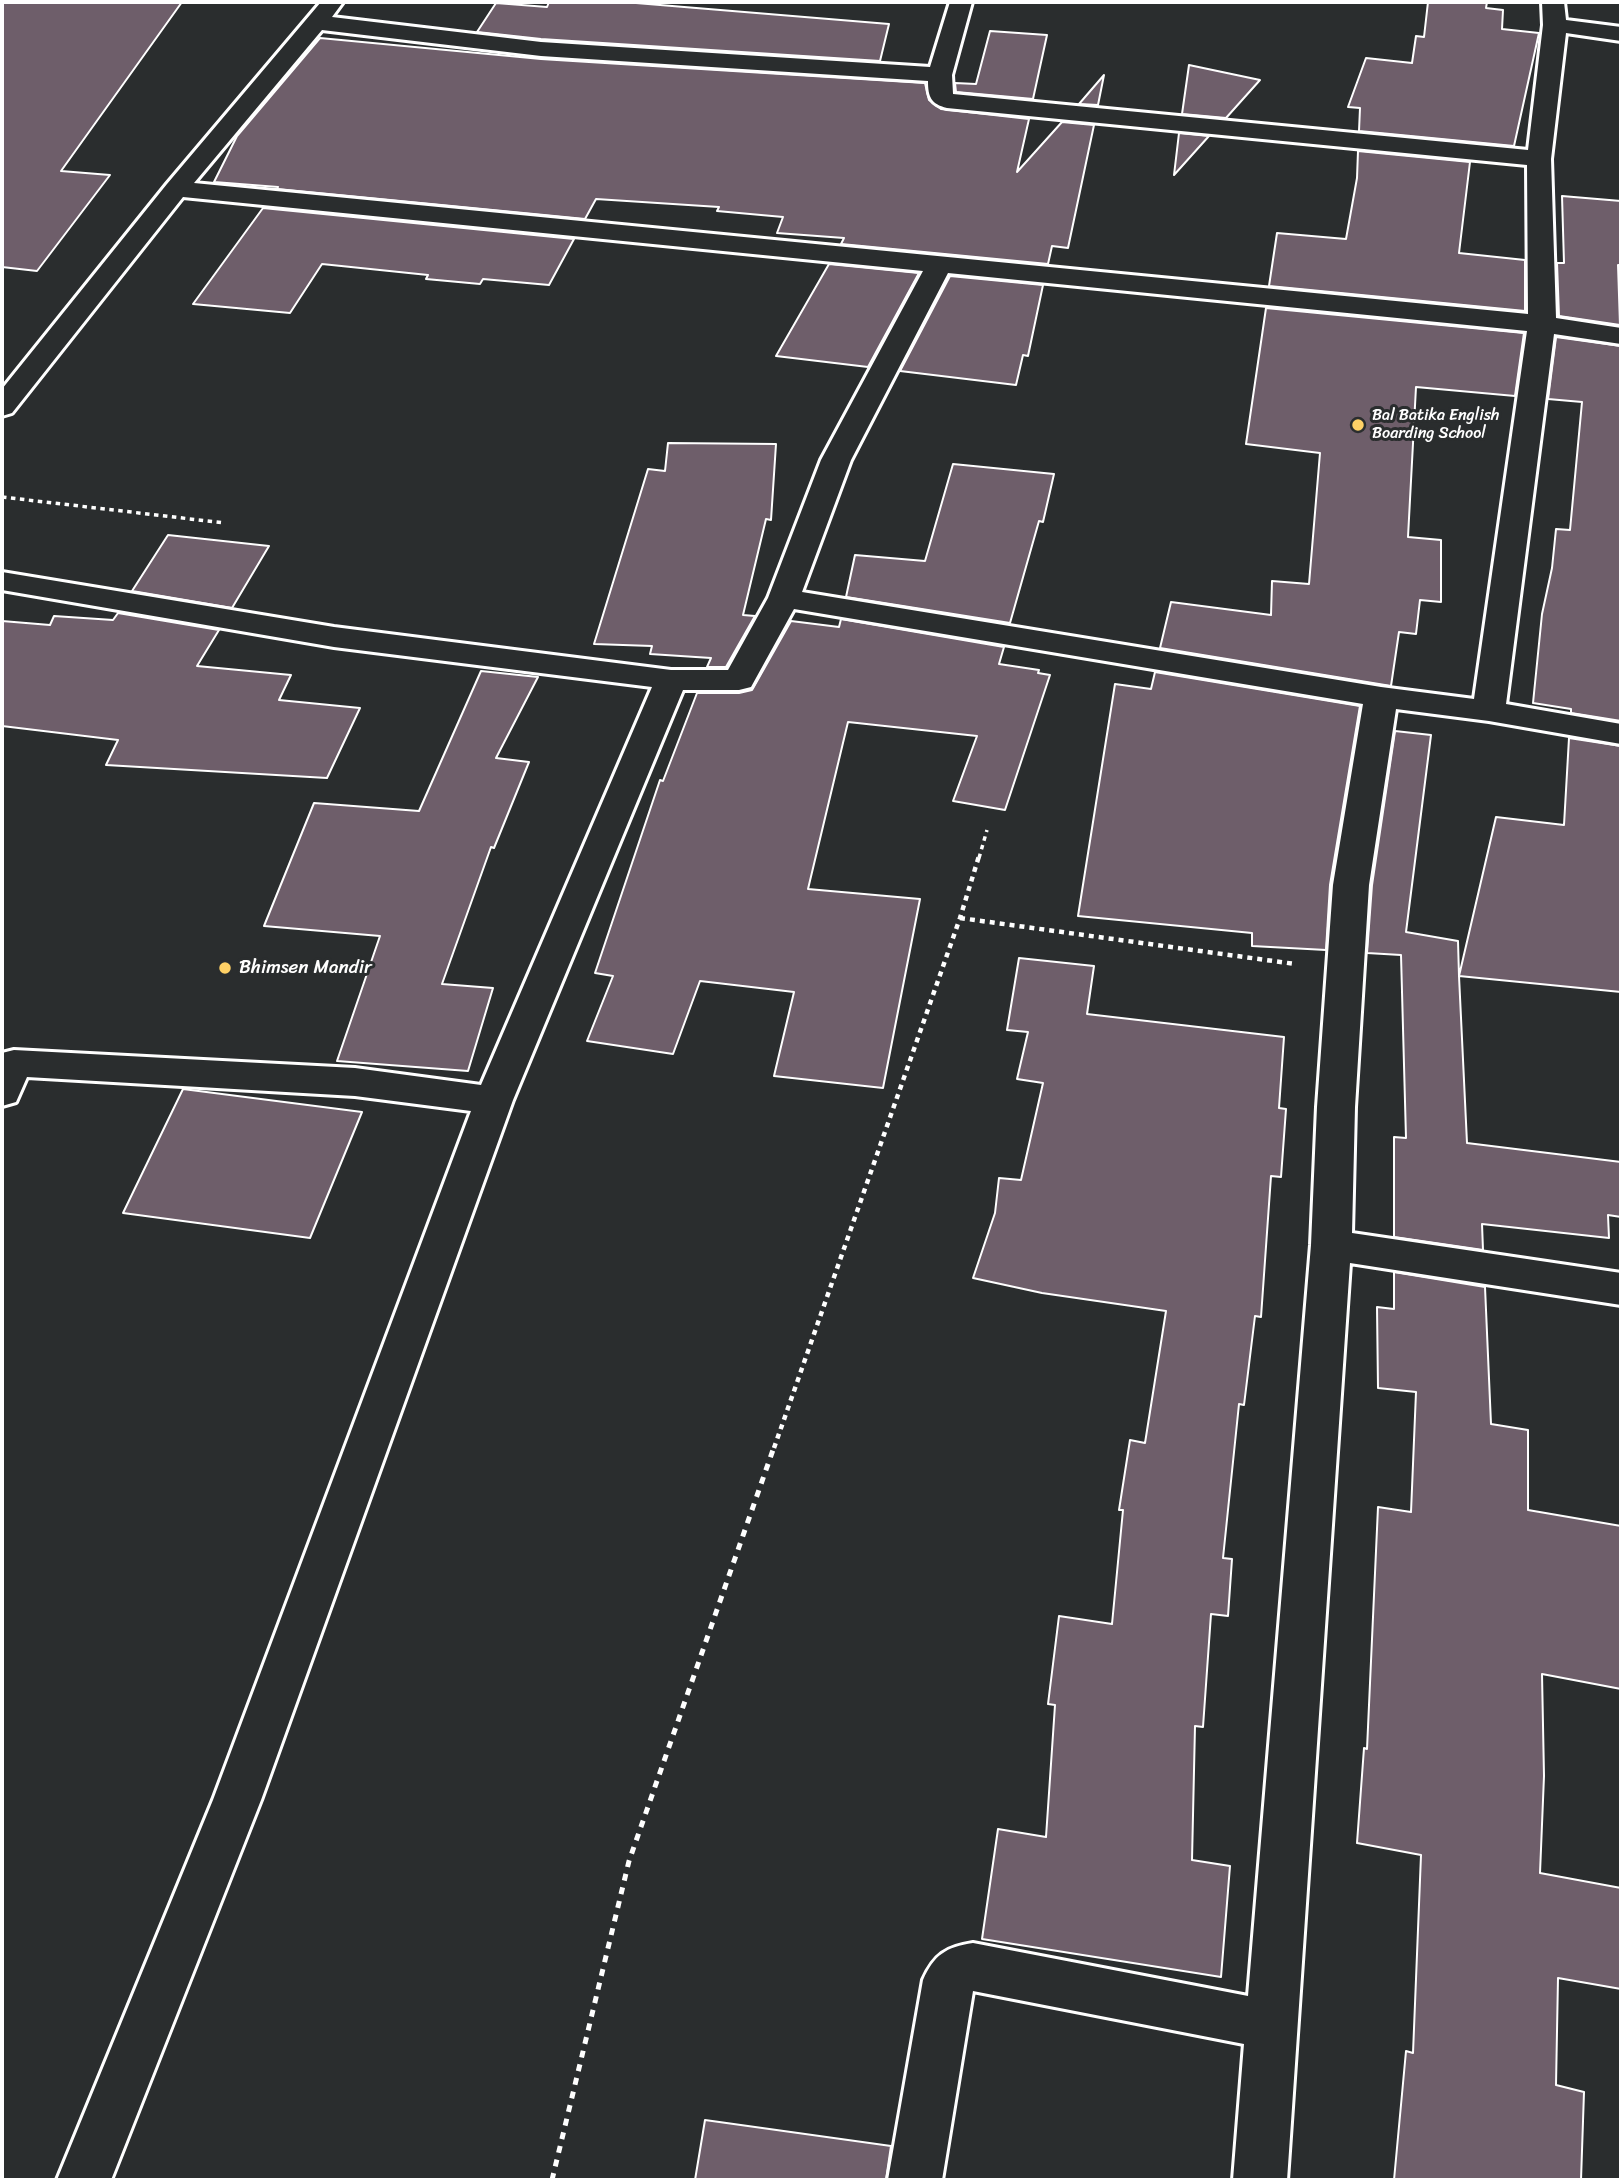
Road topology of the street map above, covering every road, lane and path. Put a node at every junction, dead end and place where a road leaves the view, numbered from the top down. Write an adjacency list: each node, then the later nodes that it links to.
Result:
1 (333, 2): 4 (street)
2 (961, 2): 6 (street)
3 (1554, 13): 5 (street); 7 (street)
4 (317, 22): 6 (street); 8 (street)
5 (1621, 34)
6 (940, 75): 7 (street)
7 (1539, 159): 10 (street)
8 (176, 189): 9 (street); 12 (street)
9 (940, 264): 10 (street); 16 (street)
10 (1542, 324): 11 (street); 19 (street)
11 (1621, 336)
12 (2, 407)
13 (2, 498): 14 (path)
14 (225, 523)
15 (2, 581): 17 (street)
16 (785, 598): 17 (street); 18 (street)
17 (671, 680): 25 (street)
18 (1381, 697): 19 (street); 23 (street)
19 (1489, 711): 20 (street)
20 (1621, 734)
21 (987, 830): 22 (path)
22 (960, 918): 23 (path); 30 (path)
23 (1345, 970): 26 (street)
24 (2, 1092): 25 (street)
25 (494, 1100): 29 (street)
26 (1331, 1245): 27 (street); 28 (street)
27 (1621, 1289)
28 (1272, 2025): 31 (street); 32 (street)
29 (83, 2180)
30 (552, 2180)
31 (915, 2180)
32 (1260, 2180)

